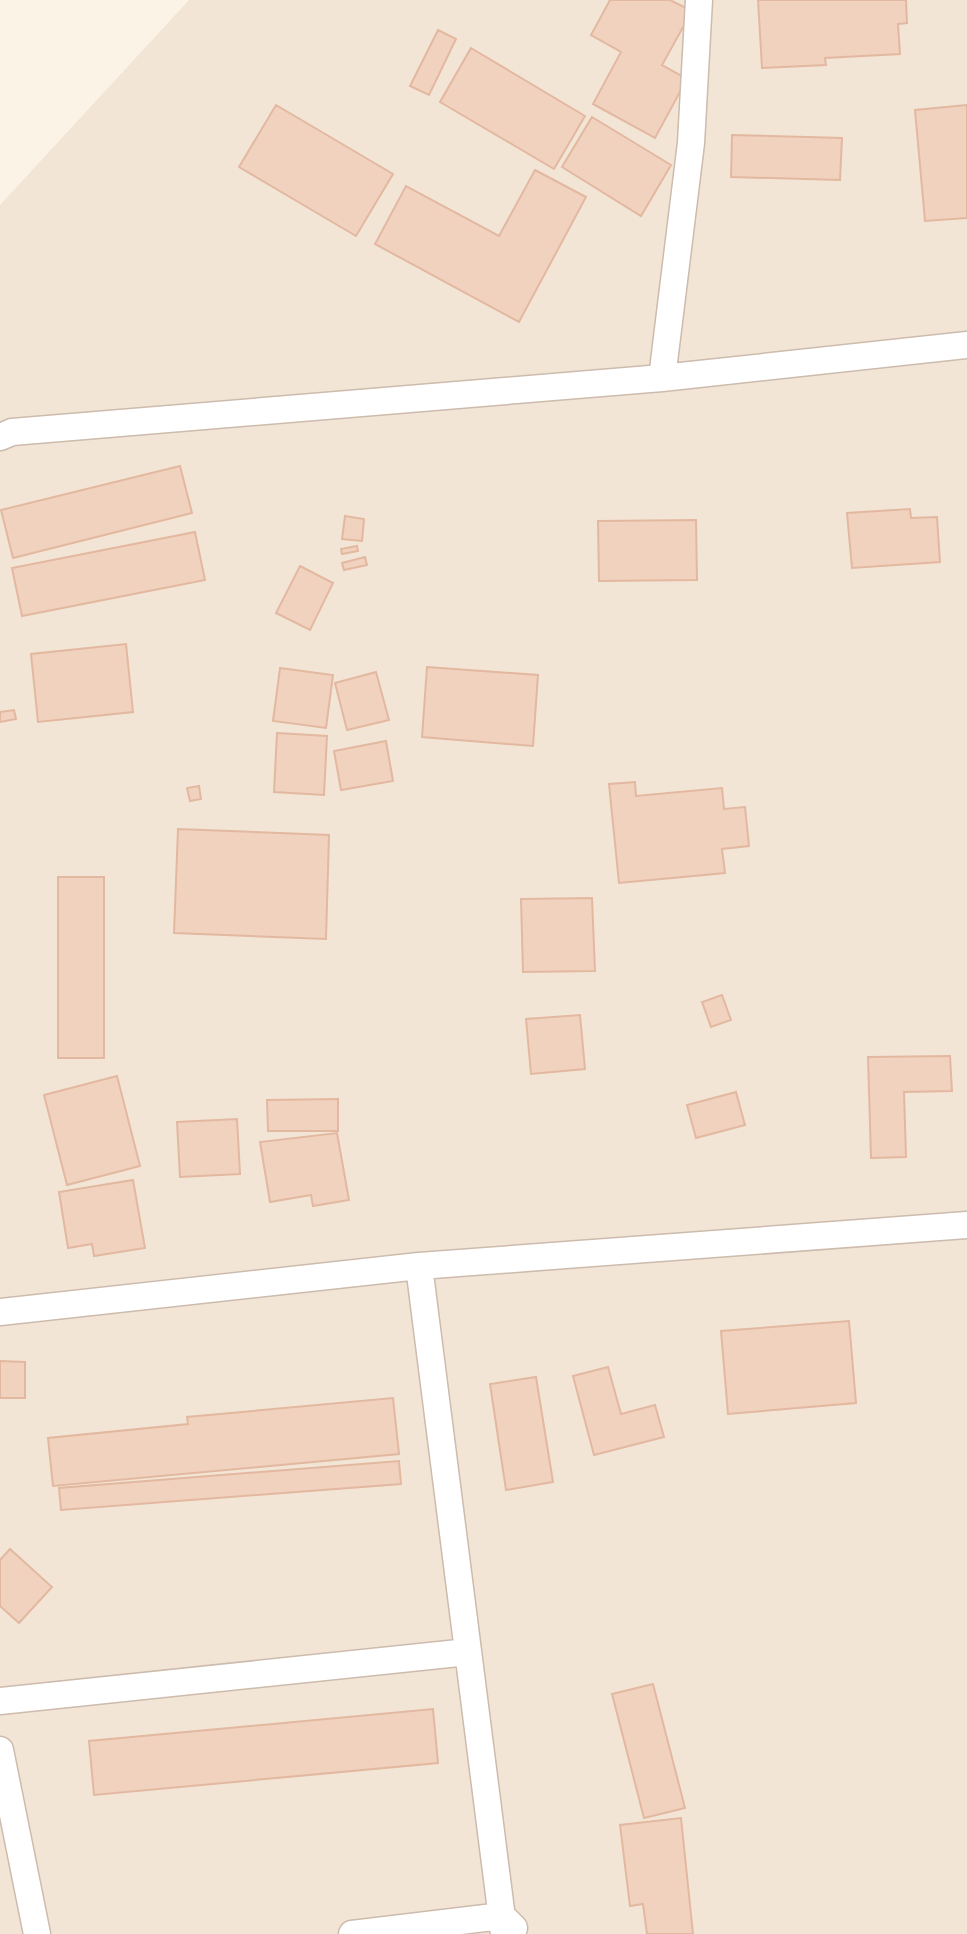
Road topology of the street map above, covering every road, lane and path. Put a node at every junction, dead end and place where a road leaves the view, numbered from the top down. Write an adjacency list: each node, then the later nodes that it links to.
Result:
1 (699, 0): 3 (street)
2 (967, 345): 3 (street)
3 (662, 378): 4 (street)
4 (0, 437)
5 (967, 1225): 6 (street)
6 (419, 1266): 7 (street); 8 (street)
7 (0, 1312)
8 (468, 1652): 9 (street); 11 (street)
9 (0, 1701)
10 (0, 1750): 12 (street)
11 (509, 1928): 13 (street)
12 (37, 1934)
13 (352, 1934)

